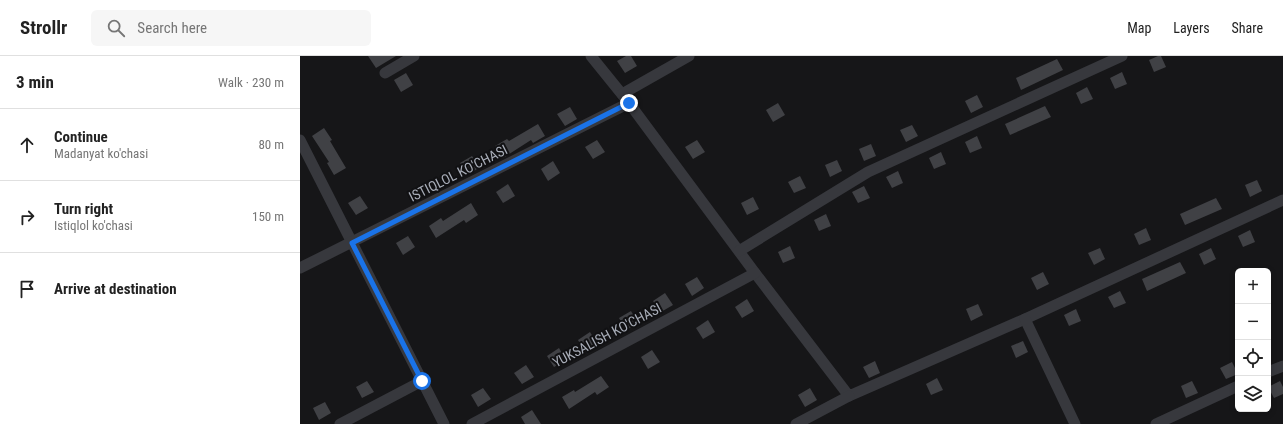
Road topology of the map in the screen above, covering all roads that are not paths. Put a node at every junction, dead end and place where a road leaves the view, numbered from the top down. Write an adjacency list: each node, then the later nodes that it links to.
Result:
1 (414, 56): 5 (street)
2 (591, 56): 6 (street)
3 (689, 56): 6 (street)
4 (1122, 56): 11 (street)
5 (386, 73)
6 (622, 94): 7 (street)
7 (629, 103): 10 (street, ISTIQLOL KO'CHASI); 11 (street)
8 (300, 140): 10 (street)
9 (1283, 200): 14 (street)
10 (352, 243): 12 (street, ISTIQLOL KO'CHASI); 17 (street)
11 (739, 251): 13 (street)
12 (300, 268)
13 (755, 273): 19 (street); 22 (street, YUKSALISH KO'CHASI)
14 (1025, 319): 19 (street); 24 (street)
15 (1283, 366): 16 (street)
16 (1271, 371)
17 (422, 381): 20 (street); 21 (street)
18 (1235, 387): 25 (street)
19 (849, 396): 23 (street)
20 (340, 424)
21 (444, 424)
22 (472, 424)
23 (796, 424)
24 (1076, 424)
25 (1156, 424)

